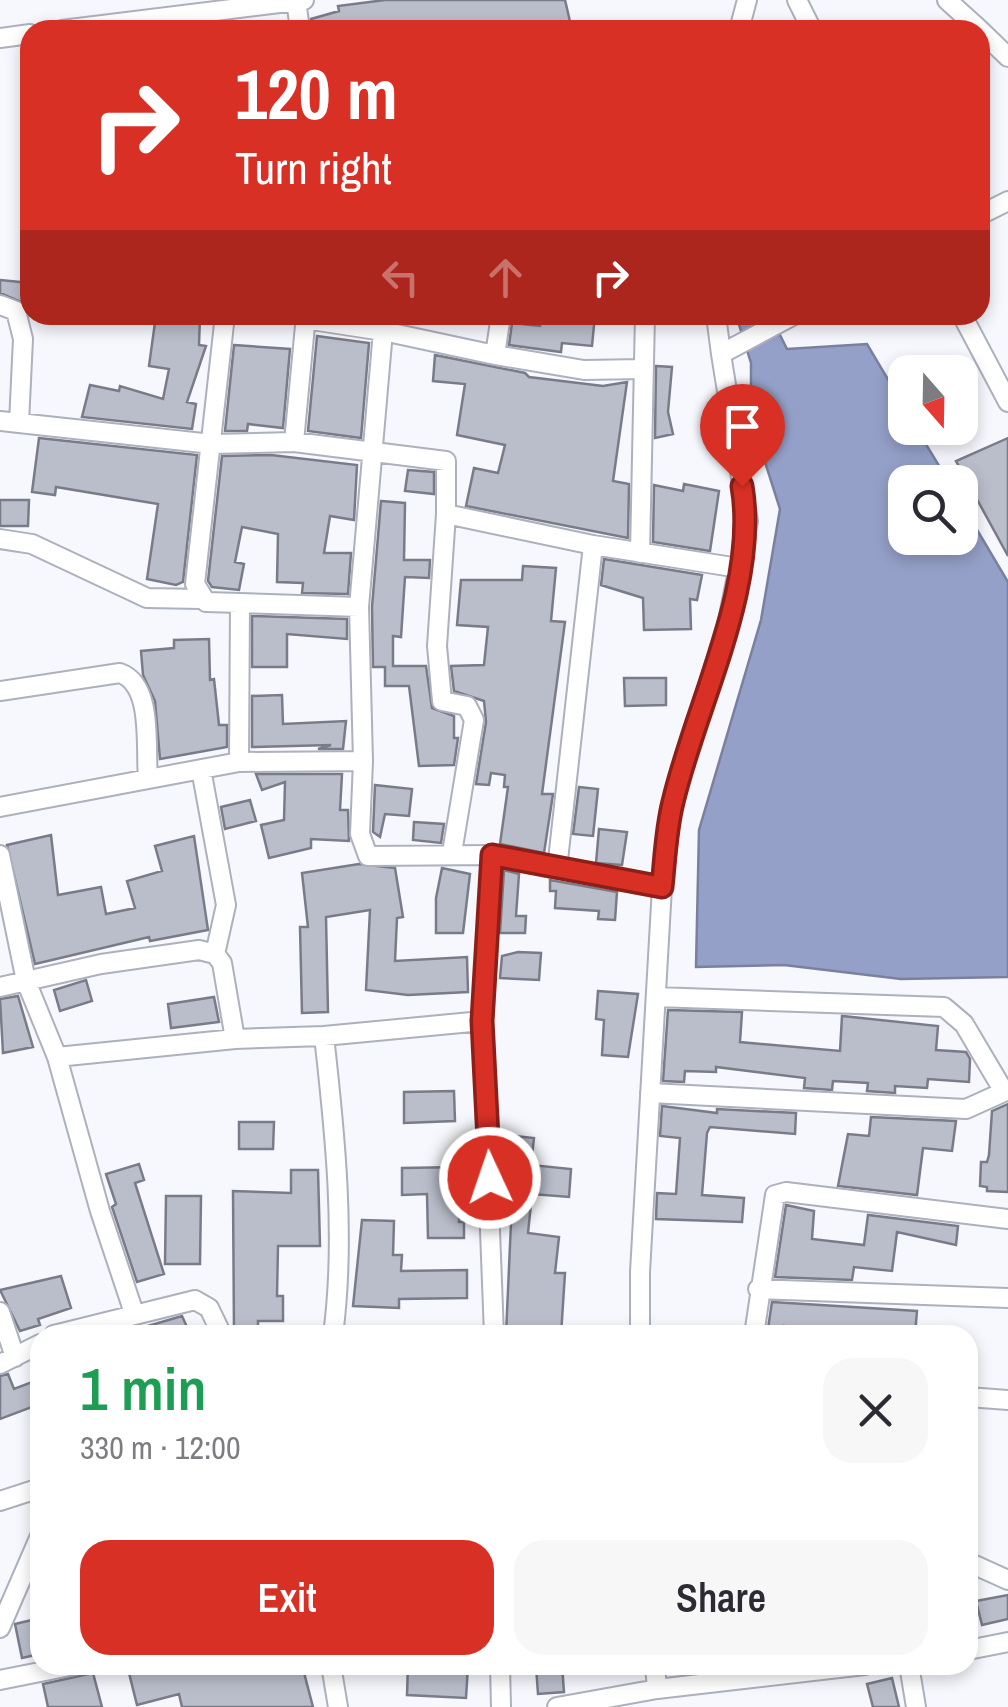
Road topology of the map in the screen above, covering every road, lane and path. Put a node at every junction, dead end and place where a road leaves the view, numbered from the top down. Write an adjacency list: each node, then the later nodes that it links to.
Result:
1 (296, 0): 2 (street); 4 (street)
2 (304, 0)
3 (948, 0): 5 (street)
4 (194, 20)
5 (969, 20)
6 (0, 305): 7 (street)
7 (20, 319)
8 (21, 325): 22 (street)
9 (224, 325): 24 (street)
10 (305, 325): 23 (street)
11 (350, 325): 17 (street)
12 (500, 325): 19 (street)
13 (645, 325): 20 (street)
14 (718, 325): 18 (street)
15 (776, 325): 18 (street)
16 (967, 325): 21 (street)
17 (383, 331): 19 (street); 25 (street)
18 (722, 354): 30 (street)
19 (496, 355): 20 (street)
20 (643, 369): 29 (street)
21 (1008, 402)
22 (10, 422): 24 (street)
23 (294, 442): 24 (street); 25 (street)
24 (212, 444): 31 (street)
25 (375, 450): 26 (street); 33 (street)
26 (446, 514): 28 (street); 40 (street)
27 (0, 539): 31 (street)
28 (593, 545): 29 (street); 43 (street)
29 (640, 553): 30 (street)
30 (738, 568): 44 (street)
31 (200, 599): 32 (street)
32 (240, 603): 33 (street); 36 (street)
33 (360, 608): 35 (street)
34 (0, 691): 38 (street)
35 (364, 761): 36 (street); 40 (street)
36 (239, 762): 37 (street)
37 (200, 769): 38 (street); 45 (street)
38 (148, 779): 39 (street)
39 (0, 808)
40 (452, 853): 42 (street)
41 (0, 855): 46 (street)
42 (492, 855): 43 (street); 49 (street)
43 (557, 868): 44 (street)
44 (662, 887): 48 (street)
45 (215, 954): 46 (street); 51 (street)
46 (26, 981): 47 (street); 52 (street)
47 (0, 987)
48 (656, 997): 53 (street); 54 (street)
49 (482, 1021): 50 (street); 63 (street)
50 (324, 1036): 51 (street); 62 (street)
51 (235, 1039): 52 (street)
52 (56, 1057): 59 (street)
53 (1005, 1090): 54 (street)
54 (650, 1093): 64 (street)
55 (1008, 1219): 56 (street)
56 (758, 1288): 57 (street); 65 (street)
57 (1008, 1298)
58 (0, 1312): 66 (street)
59 (134, 1313): 60 (street); 61 (street)
60 (90, 1325)
61 (217, 1325)
62 (334, 1325)
63 (494, 1325)
64 (640, 1325)
65 (755, 1325)
66 (8, 1360)
67 (978, 1399): 68 (street)
68 (1008, 1400)
69 (30, 1491): 70 (street)
70 (0, 1501)
71 (978, 1566): 73 (street)
72 (30, 1568): 74 (street)
73 (1008, 1580)
74 (20, 1582): 75 (street); 76 (street)
75 (0, 1589)
76 (0, 1628)
77 (1008, 1642): 78 (street)
78 (978, 1648)
79 (30, 1674): 85 (street)
80 (332, 1675): 88 (street)
81 (500, 1675): 89 (street)
82 (656, 1675): 86 (street)
83 (752, 1675): 86 (street)
84 (911, 1675): 91 (street)
85 (0, 1680)
86 (657, 1689): 87 (street)
87 (604, 1703): 90 (street)
88 (338, 1707)
89 (501, 1707)
90 (557, 1707)
91 (916, 1707)

